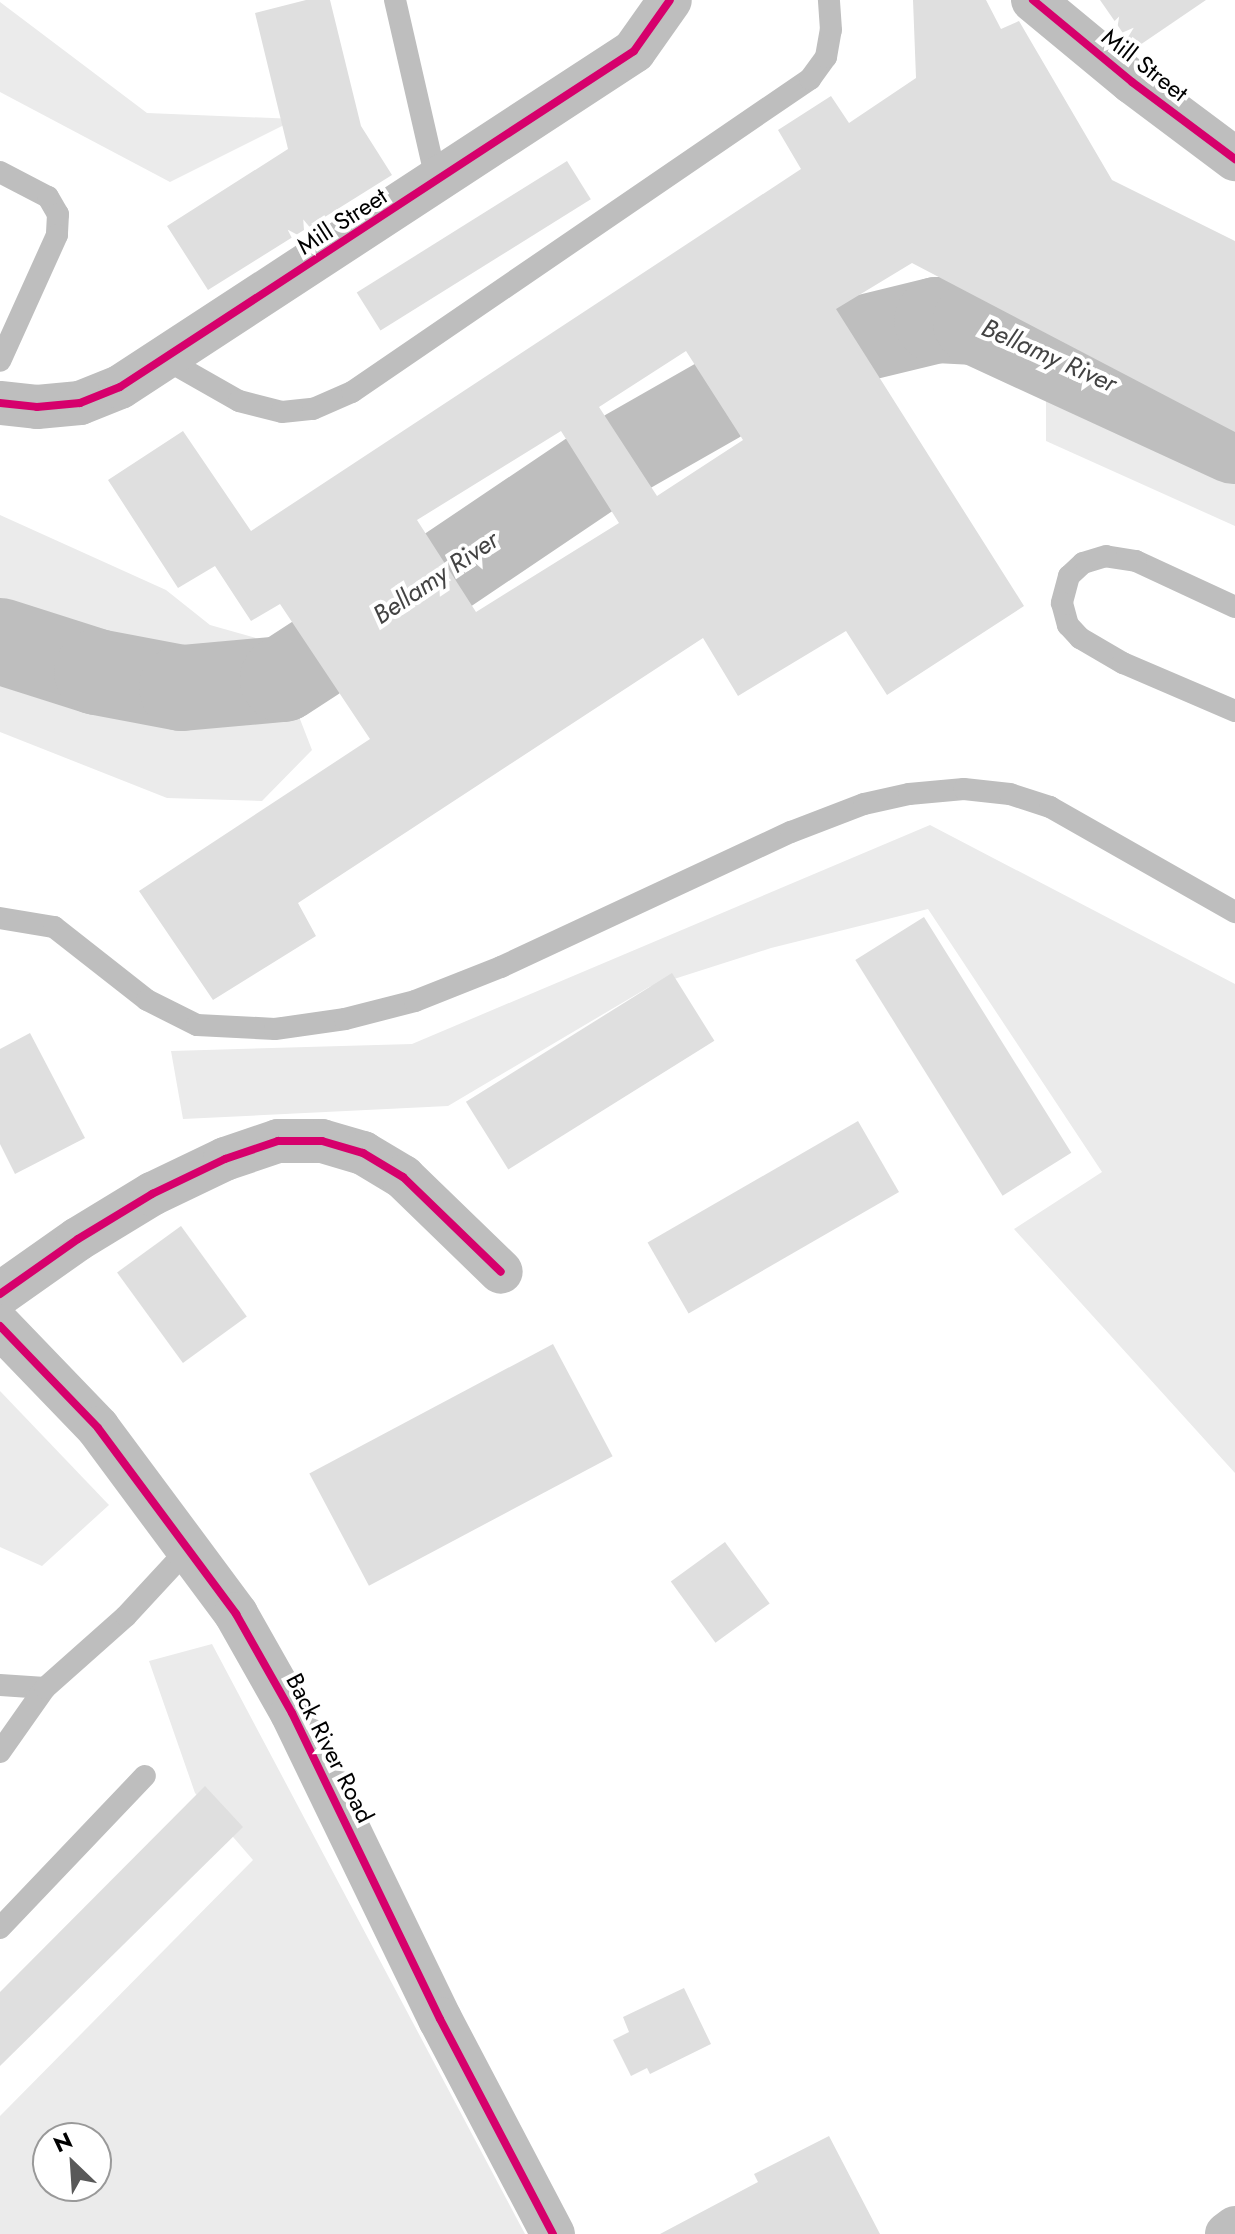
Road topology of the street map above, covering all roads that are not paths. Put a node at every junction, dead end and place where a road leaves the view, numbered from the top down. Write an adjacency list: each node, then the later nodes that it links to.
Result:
1 (395, 0): 7 (lane)
2 (670, 0): 7 (street, Mill Street)
3 (829, 0): 8 (lane)
4 (1033, 0): 5 (street, Mill Street)
5 (1235, 159)
6 (0, 172): 9 (lane)
7 (437, 183): 8 (street, Mill Street)
8 (165, 359): 10 (street, Mill Street)
9 (0, 361)
10 (0, 403)
11 (1235, 607): 12 (lane)
12 (1235, 711)
13 (1235, 912): 14 (lane)
14 (0, 918)
15 (501, 1272): 16 (street)
16 (0, 1294)
17 (0, 1326): 18 (street, Back River Road)
18 (189, 1548): 20 (lane); 25 (street, Back River Road)
19 (0, 1685): 20 (lane)
20 (45, 1688): 21 (lane)
21 (0, 1752)
22 (145, 1776): 23 (lane)
23 (0, 1928)
24 (1235, 2228): 26 (street)
25 (553, 2234)
26 (1227, 2234)

